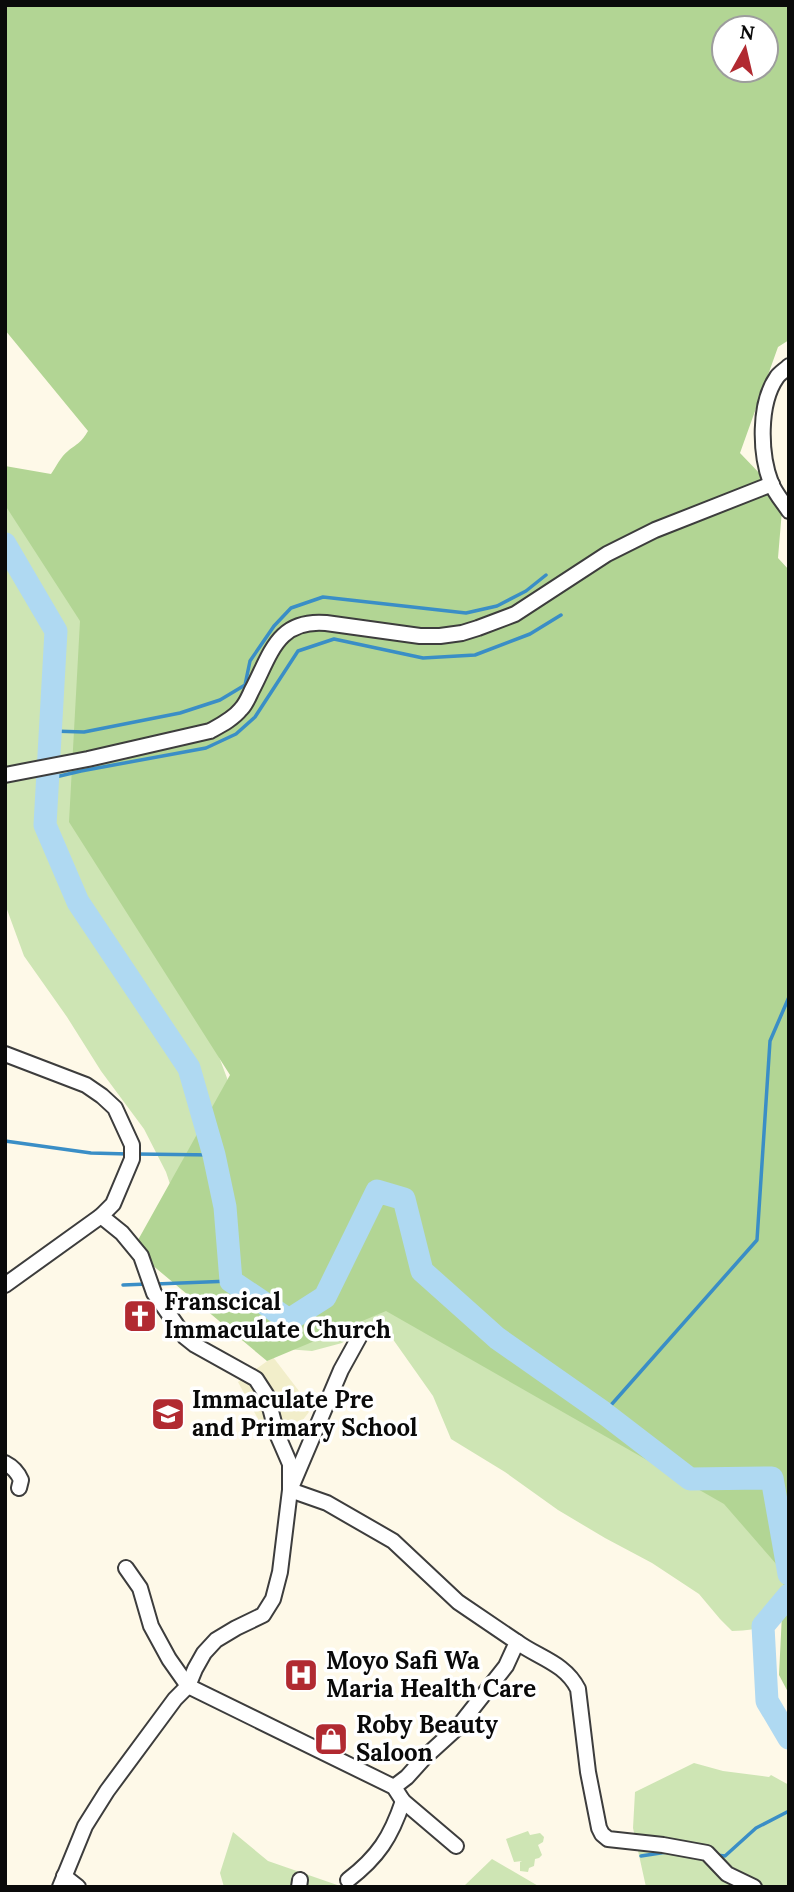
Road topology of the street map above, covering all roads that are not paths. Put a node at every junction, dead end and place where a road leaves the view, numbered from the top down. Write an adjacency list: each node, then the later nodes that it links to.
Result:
1 (789, 366): 2 (street)
2 (772, 484): 3 (street); 4 (street)
3 (789, 511)
4 (8, 774)
5 (5, 1054): 6 (street)
6 (101, 1216): 7 (street); 11 (street)
7 (5, 1285)
8 (362, 1332): 11 (street)
9 (5, 1463): 10 (street)
10 (19, 1488)
11 (290, 1490): 13 (street); 14 (street)
12 (127, 1568): 14 (street)
13 (517, 1643): 15 (street); 21 (street)
14 (188, 1686): 15 (street); 19 (street)
15 (394, 1787): 16 (street)
16 (403, 1801): 17 (street); 18 (street)
17 (456, 1846)
18 (348, 1880)
19 (62, 1881): 20 (street)
20 (78, 1887)
21 (754, 1887)

